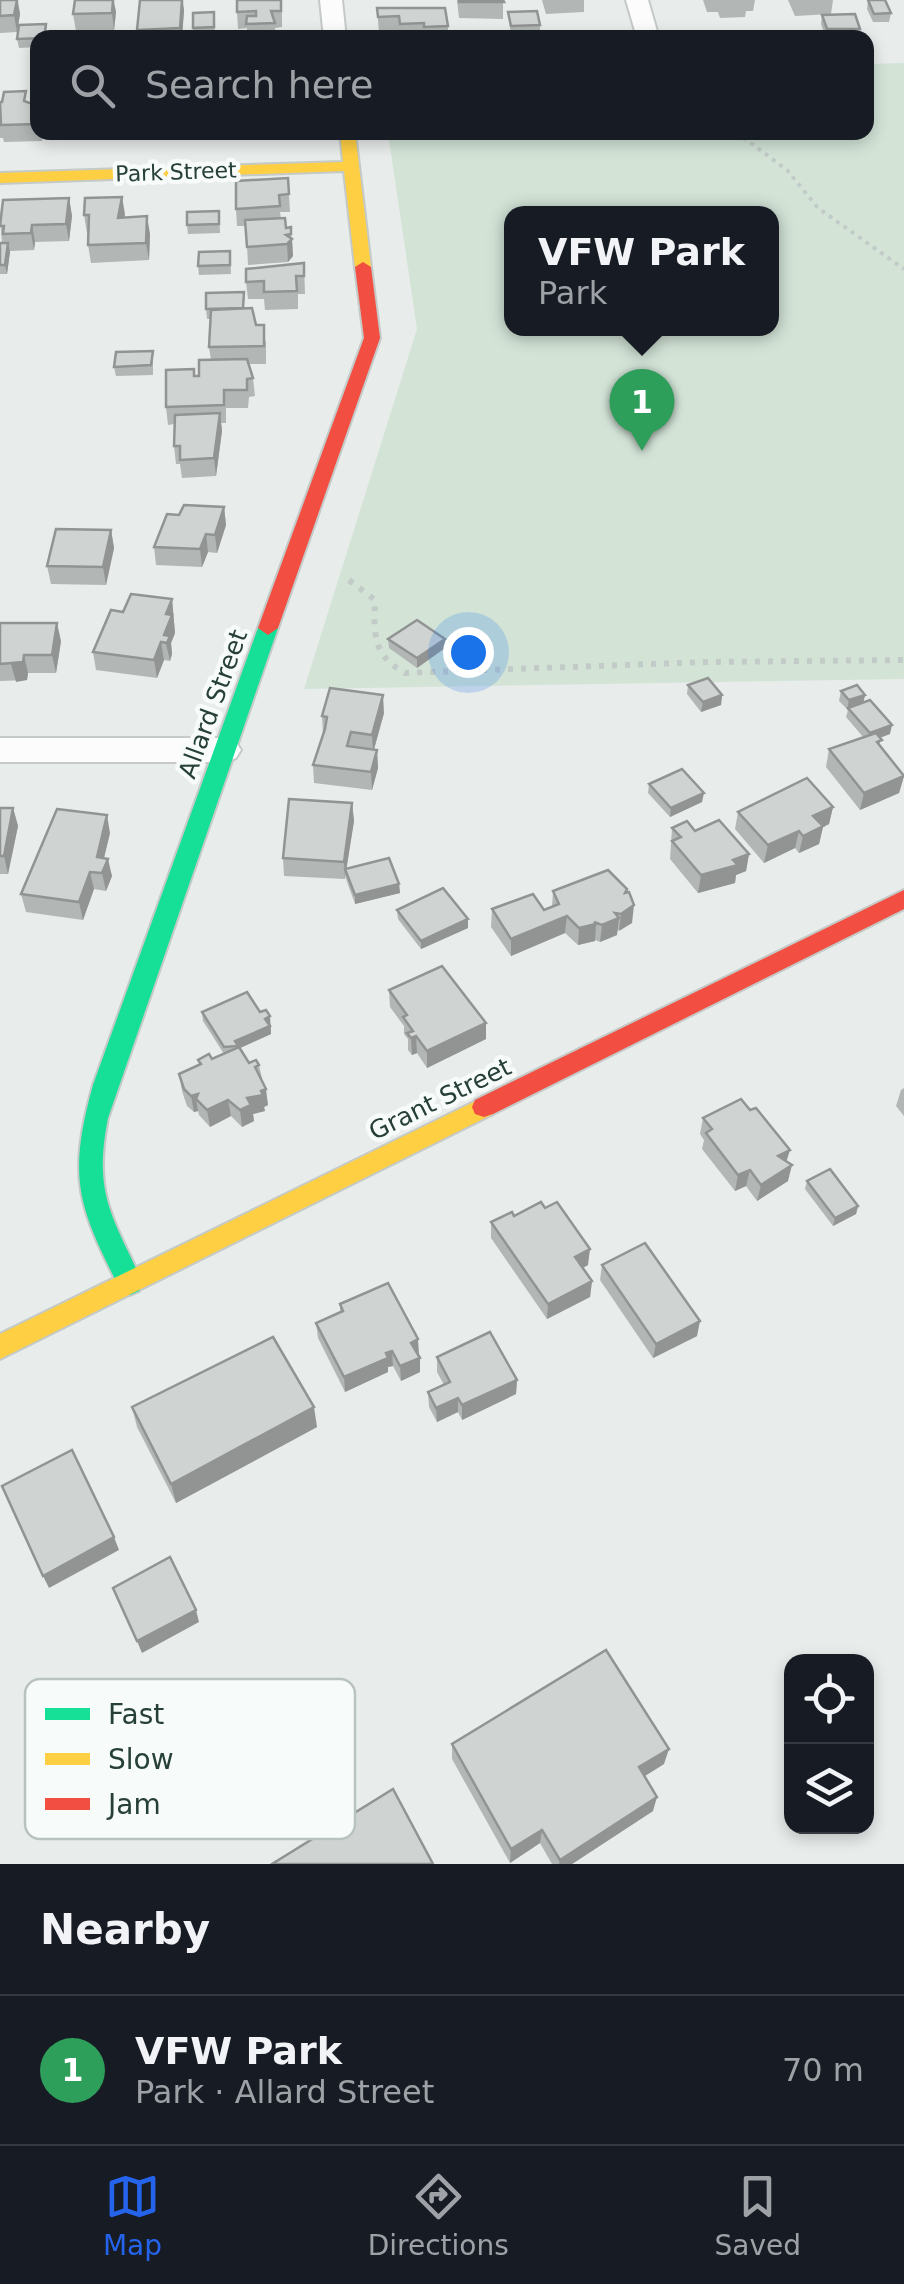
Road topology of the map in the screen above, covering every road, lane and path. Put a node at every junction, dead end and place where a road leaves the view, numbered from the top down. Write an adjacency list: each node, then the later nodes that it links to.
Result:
1 (331, 0): 3 (street)
2 (637, 0): 4 (street)
3 (334, 30)
4 (646, 30)
5 (348, 140): 7 (street, Allard Street)
6 (747, 140): 9 (path)
7 (351, 166): 8 (street, Park Street); 13 (street, Allard Street)
8 (0, 178)
9 (904, 268)
10 (349, 580): 11 (path)
11 (904, 660)
12 (0, 750): 13 (street)
13 (225, 750): 15 (street, Allard Street)
14 (904, 900): 15 (street, Grant Street)
15 (130, 1283): 16 (street, Grant Street)
16 (0, 1347)

